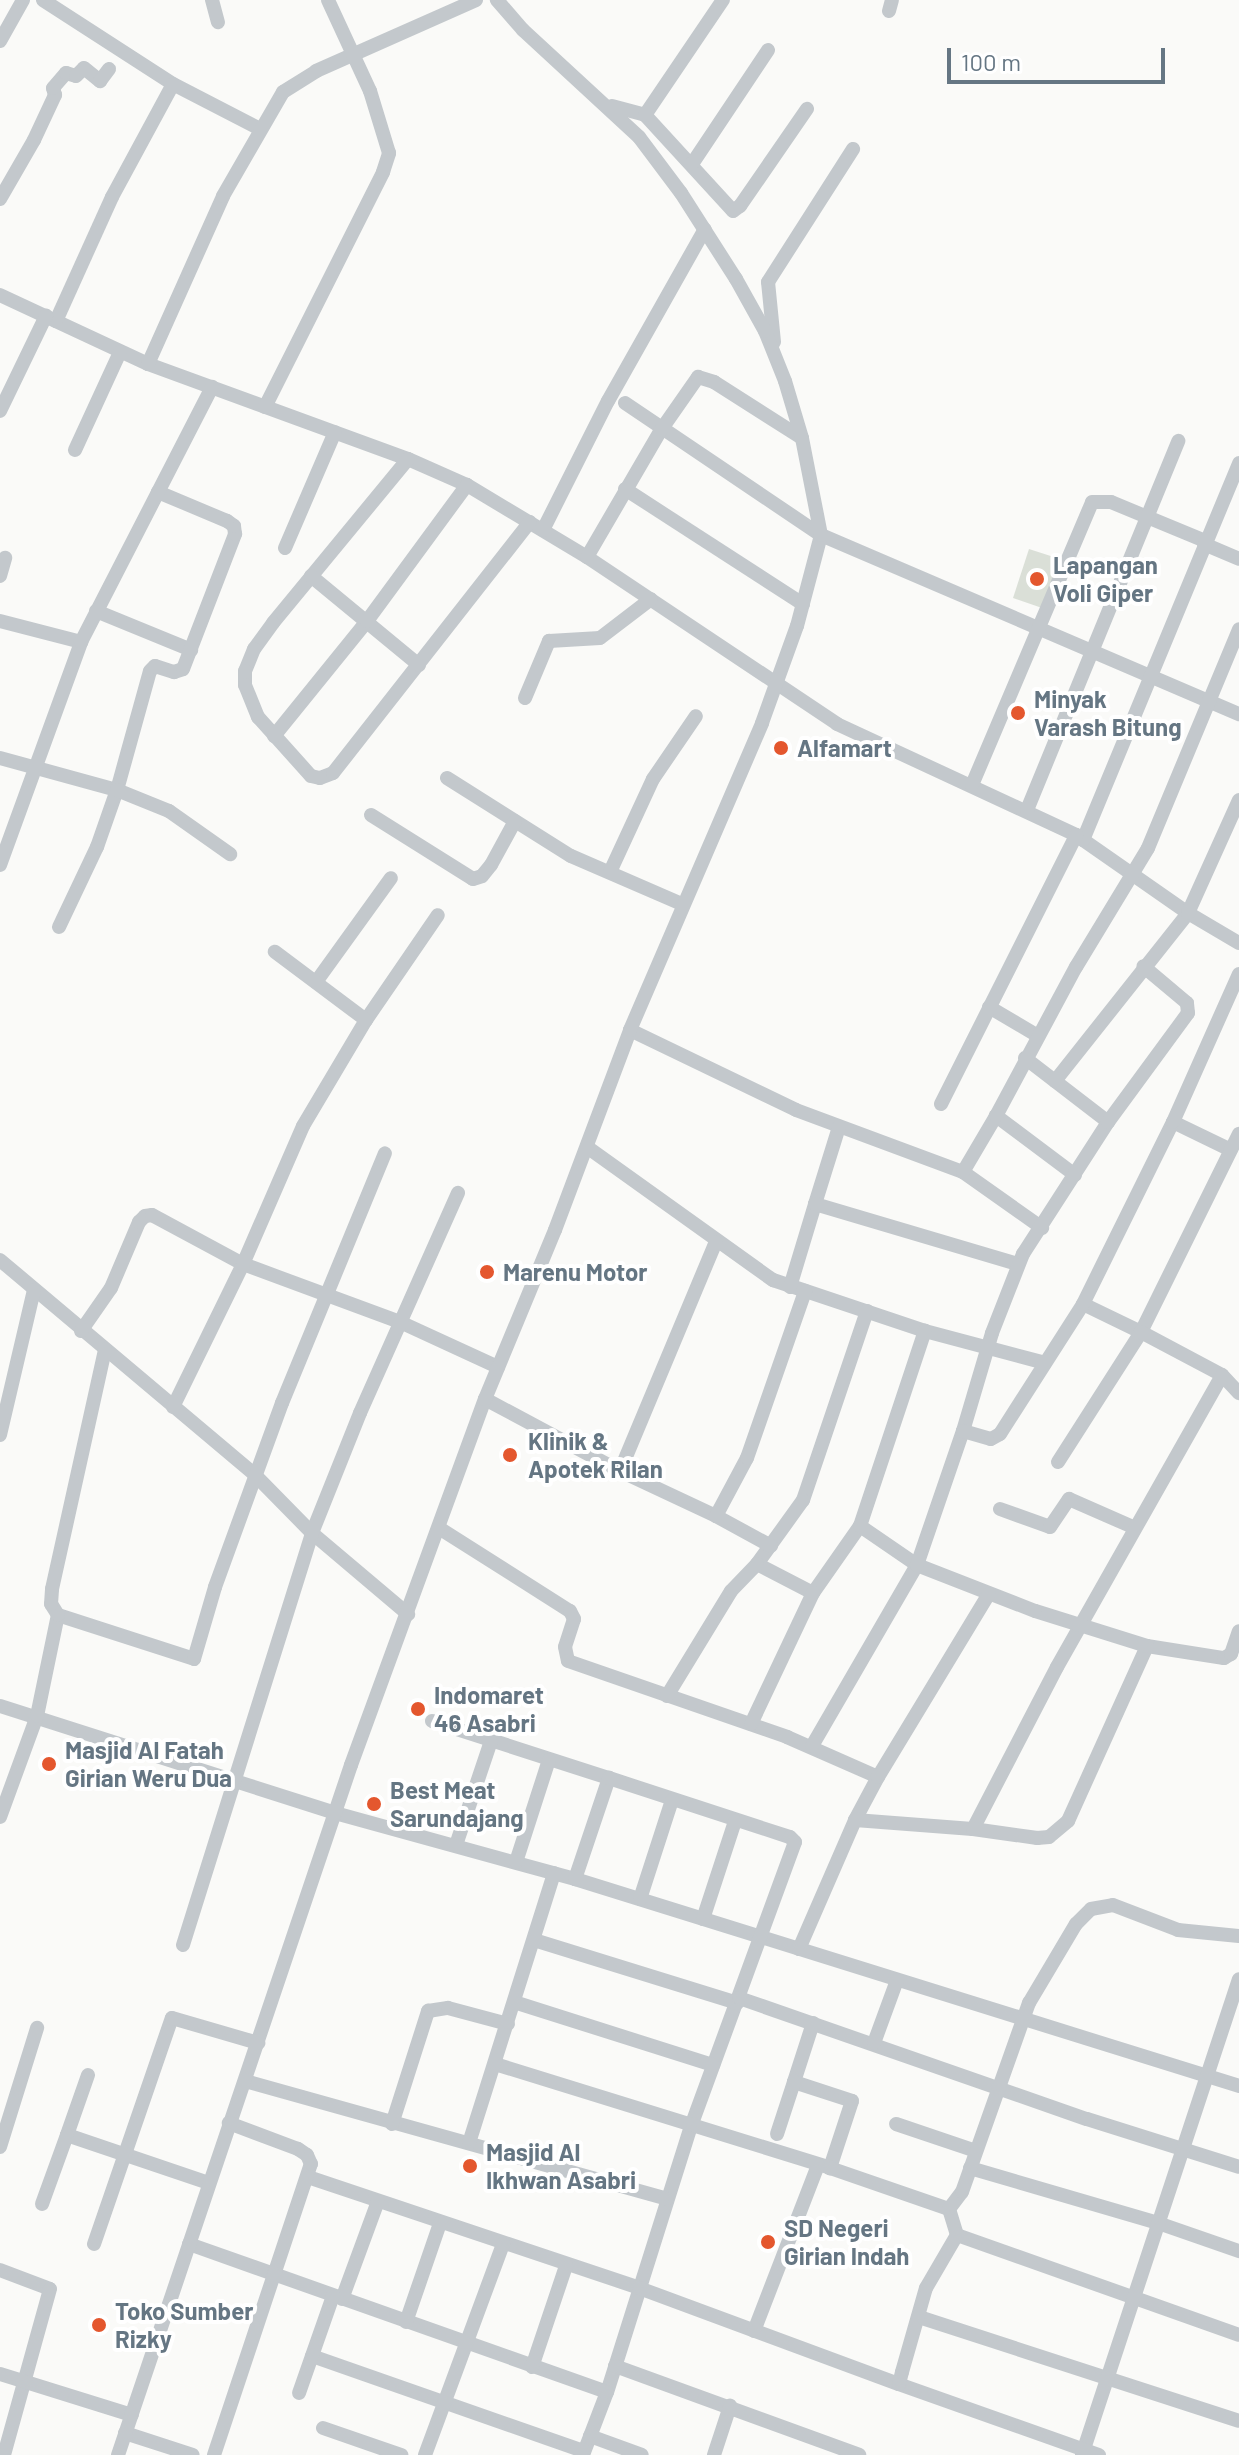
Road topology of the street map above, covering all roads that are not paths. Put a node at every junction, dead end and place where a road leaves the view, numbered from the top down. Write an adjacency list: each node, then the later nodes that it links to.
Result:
1 (23, 0): 9 (street)
2 (43, 0): 13 (street)
3 (212, 0): 8 (street)
4 (328, 0): 11 (street)
5 (476, 0): 11 (street)
6 (497, 0): 14 (street)
7 (723, 0): 16 (street)
8 (218, 22)
9 (0, 41)
10 (768, 50): 19 (street)
11 (354, 56): 17 (street); 29 (street)
12 (109, 69): 20 (street)
13 (173, 84): 17 (street); 23 (street)
14 (598, 97): 16 (street); 21 (street)
15 (807, 109): 19 (street)
16 (645, 115): 19 (street)
17 (260, 129): 26 (street)
18 (853, 149): 25 (street)
19 (692, 164)
20 (0, 199)
21 (705, 229): 25 (street); 42 (street)
22 (0, 295): 23 (street)
23 (51, 318): 24 (street); 30 (street)
24 (120, 352): 26 (street); 35 (street)
25 (776, 354): 33 (street)
26 (148, 364): 27 (street)
27 (212, 387): 29 (street); 40 (street)
28 (625, 403): 31 (street)
29 (265, 407): 32 (street)
30 (0, 411)
31 (661, 430): 33 (street); 39 (street); 43 (street)
32 (335, 432): 36 (street); 45 (street)
33 (802, 438): 43 (street)
34 (1178, 441): 41 (street)
35 (75, 450)
36 (408, 459): 38 (street); 50 (street)
37 (1239, 463): 44 (street)
38 (467, 485): 42 (street); 55 (street)
39 (625, 489): 46 (street); 52 (street)
40 (158, 492): 53 (street); 59 (street)
41 (1148, 517): 44 (street); 56 (street); 60 (street)
42 (536, 526): 46 (street); 61 (street)
43 (821, 535): 52 (street); 56 (street)
44 (1205, 542): 48 (street); 62 (street)
45 (285, 548)
46 (587, 557): 51 (street)
47 (5, 558): 49 (street)
48 (1239, 559)
49 (0, 576)
50 (311, 576): 55 (street); 68 (street)
51 (651, 599): 63 (street); 64 (street)
52 (803, 604): 63 (street)
53 (96, 611): 58 (street); 59 (street)
54 (0, 621): 58 (street)
55 (367, 621): 61 (street); 68 (street)
56 (1039, 628): 60 (street); 72 (street)
57 (1239, 629): 65 (street)
58 (81, 642): 70 (street)
59 (191, 650): 73 (street)
60 (1093, 652): 62 (street); 75 (street)
61 (419, 665): 68 (street)
62 (1152, 677): 65 (street); 78 (street)
63 (776, 685): 72 (street); 84 (street)
64 (525, 698)
65 (1208, 700): 66 (street); 82 (street)
66 (1239, 714)
67 (696, 716): 81 (street)
68 (274, 736)
69 (0, 758): 70 (street)
70 (33, 768): 73 (street); 80 (street)
71 (447, 778): 77 (street)
72 (972, 785): 75 (street)
73 (117, 790): 79 (street); 87 (street)
74 (1239, 800): 85 (street)
75 (1027, 810): 78 (street)
76 (371, 815): 77 (street)
77 (515, 821): 81 (street)
78 (1079, 837): 82 (street); 93 (street)
79 (230, 854)
80 (0, 865)
81 (610, 872): 84 (street)
82 (1132, 875): 85 (street); 96 (street)
83 (391, 878): 92 (street)
84 (682, 904): 95 (street)
85 (1188, 913): 88 (street); 90 (street)
86 (438, 915): 94 (street)
87 (59, 927)
88 (1239, 943)
89 (275, 952): 92 (street)
90 (1143, 966): 98 (street); 101 (street)
91 (1239, 974): 102 (street)
92 (316, 982): 94 (street)
93 (989, 1007): 96 (street); 99 (street)
94 (366, 1020): 115 (street)
95 (630, 1030): 103 (street); 105 (street)
96 (1038, 1036): 97 (street)
97 (1025, 1058): 98 (street); 100 (street)
98 (1055, 1081): 101 (street)
99 (941, 1104)
100 (996, 1116): 108 (street); 109 (street)
101 (1108, 1122): 109 (street)
102 (1173, 1122): 106 (street); 121 (street)
103 (839, 1127): 108 (street); 111 (street)
104 (1239, 1134): 106 (street)
105 (587, 1147): 113 (street); 130 (street)
106 (1231, 1150): 126 (street)
107 (385, 1153): 120 (street)
108 (963, 1172): 112 (street)
109 (1075, 1175): 112 (street)
110 (458, 1193): 123 (street)
111 (815, 1204): 116 (street); 117 (street)
112 (1042, 1228): 116 (street)
113 (716, 1242): 117 (street); 138 (street)
114 (0, 1260): 118 (street)
115 (243, 1264): 120 (street); 124 (street); 134 (street)
116 (1018, 1264): 127 (street)
117 (790, 1287): 119 (street)
118 (34, 1290): 124 (street); 136 (street)
119 (805, 1291): 122 (street); 141 (street)
120 (325, 1295): 123 (street); 139 (street)
121 (1083, 1304): 126 (street); 129 (street)
122 (867, 1311): 125 (street); 146 (street)
123 (400, 1322): 130 (street); 145 (street)
124 (81, 1331): 128 (street)
125 (925, 1331): 127 (street); 142 (street)
126 (1141, 1332): 131 (street); 137 (street)
127 (988, 1349): 129 (street); 135 (street)
128 (105, 1350): 134 (street); 152 (street)
129 (1045, 1363): 135 (street)
130 (498, 1367): 133 (street)
131 (1222, 1375): 132 (street); 144 (street)
132 (1239, 1393)
133 (485, 1399): 138 (street); 143 (street)
134 (173, 1407): 139 (street)
135 (963, 1431): 148 (street)
136 (0, 1435)
137 (1058, 1462)
138 (620, 1471): 141 (street)
139 (255, 1475): 145 (street); 152 (street)
140 (1000, 1509): 144 (street)
141 (716, 1516): 146 (street)
142 (860, 1526): 148 (street); 149 (street)
143 (439, 1528): 151 (street); 156 (street)
144 (1135, 1528): 153 (street)
145 (312, 1533): 151 (street); 165 (street)
146 (771, 1546): 147 (street)
147 (757, 1564): 149 (street); 156 (street)
148 (917, 1565): 150 (street); 162 (street)
149 (813, 1593): 160 (street)
150 (989, 1594): 153 (street); 164 (street)
151 (408, 1614): 168 (street)
152 (58, 1615): 158 (street)
153 (1081, 1627): 155 (street); 172 (street)
154 (1239, 1631): 155 (street)
155 (1147, 1646): 172 (street)
156 (667, 1696): 160 (street)
157 (0, 1706): 158 (street)
158 (37, 1716): 165 (street); 169 (street)
159 (432, 1721): 161 (street)
160 (751, 1724): 162 (street)
161 (491, 1741): 163 (street); 173 (street)
162 (812, 1746): 164 (street)
163 (549, 1760): 166 (street); 174 (street)
164 (878, 1777): 170 (street)
165 (233, 1778): 168 (street); 182 (street)
166 (609, 1778): 167 (street); 176 (street)
167 (672, 1800): 171 (street); 177 (street)
168 (335, 1813): 173 (street); 193 (street)
169 (0, 1817)
170 (855, 1820): 172 (street); 183 (street)
171 (735, 1821): 178 (street); 180 (street)
172 (973, 1829)
173 (456, 1845): 174 (street)
174 (516, 1862): 175 (street)
175 (554, 1873): 176 (street); 181 (street)
176 (575, 1879): 177 (street)
177 (640, 1899): 178 (street)
178 (703, 1919): 180 (street)
179 (1239, 1936): 189 (street)
180 (760, 1937): 183 (street); 186 (street)
181 (534, 1940): 186 (street); 187 (street)
182 (183, 1945)
183 (799, 1949): 185 (street)
184 (1239, 1979): 188 (street)
185 (897, 1980): 189 (street); 194 (street)
186 (738, 2000): 190 (street); 196 (street)
187 (514, 2002): 191 (street); 196 (street)
188 (1234, 2006): 198 (street)
189 (1024, 2016): 198 (street); 202 (street)
190 (813, 2023): 194 (street); 200 (street)
191 (508, 2024): 195 (street); 204 (street)
192 (37, 2028): 210 (street)
193 (258, 2043): 199 (street); 213 (street)
194 (874, 2043): 202 (street)
195 (495, 2064): 206 (street); 209 (street)
196 (713, 2065): 206 (street)
197 (88, 2075): 208 (street)
198 (1205, 2075): 201 (street); 211 (street)
199 (245, 2081): 203 (street); 204 (street)
200 (794, 2082): 207 (street); 214 (street)
201 (1239, 2086)
202 (999, 2088): 211 (street); 212 (street)
203 (229, 2123): 217 (street); 218 (street)
204 (392, 2124): 209 (street)
205 (896, 2124): 212 (street)
206 (691, 2126): 214 (street); 219 (street)
207 (777, 2134)
208 (67, 2135): 213 (street); 221 (street)
209 (469, 2143): 219 (street)
210 (0, 2147)
211 (1182, 2148): 215 (street); 224 (street)
212 (976, 2151): 216 (street)
213 (125, 2156): 218 (street); 226 (street)
214 (824, 2166): 222 (street); 238 (street)
215 (1239, 2167)
216 (970, 2168): 222 (street); 224 (street)
217 (308, 2177): 220 (street); 232 (street)
218 (209, 2183): 227 (street)
219 (667, 2199): 233 (street)
220 (378, 2201): 223 (street); 234 (street)
221 (42, 2204)
222 (949, 2209): 225 (street)
223 (440, 2223): 228 (street); 237 (street)
224 (1158, 2223): 229 (street); 235 (street)
225 (957, 2235): 235 (street); 236 (street)
226 (94, 2244)
227 (189, 2244): 232 (street); 252 (street)
228 (503, 2244): 230 (street); 240 (street)
229 (1239, 2251)
230 (566, 2266): 233 (street); 243 (street)
231 (0, 2270): 246 (street)
232 (274, 2275): 234 (street); 262 (street)
233 (639, 2288): 238 (street); 242 (street)
234 (338, 2298): 237 (street); 241 (street)
235 (1133, 2299): 239 (street); 245 (street)
236 (919, 2317): 245 (street); 247 (street)
237 (406, 2322): 240 (street)
238 (754, 2331): 247 (street)
239 (1239, 2335)
240 (466, 2344): 243 (street); 250 (street)
241 (312, 2356): 249 (street); 250 (street)
242 (615, 2366): 248 (street); 251 (street)
243 (532, 2367): 248 (street)
244 (0, 2374): 246 (street)
245 (1106, 2376): 253 (street); 257 (street)
246 (25, 2382): 252 (street); 259 (street)
247 (899, 2384): 257 (street)
248 (607, 2392): 256 (street)
249 (299, 2393)
250 (444, 2402): 258 (street); 264 (street)
251 (730, 2406): 266 (street); 267 (street)
252 (132, 2415): 255 (street)
253 (1239, 2421)
254 (323, 2428): 263 (street)
255 (125, 2433): 260 (street); 261 (street)
256 (590, 2436): 258 (street); 265 (street)
257 (1083, 2452): 268 (street)
258 (584, 2453)
259 (4, 2455)
260 (118, 2455)
261 (193, 2455)
262 (214, 2455)
263 (401, 2455)
264 (425, 2455)
265 (642, 2455)
266 (714, 2455)
267 (859, 2455)
268 (1099, 2455)

